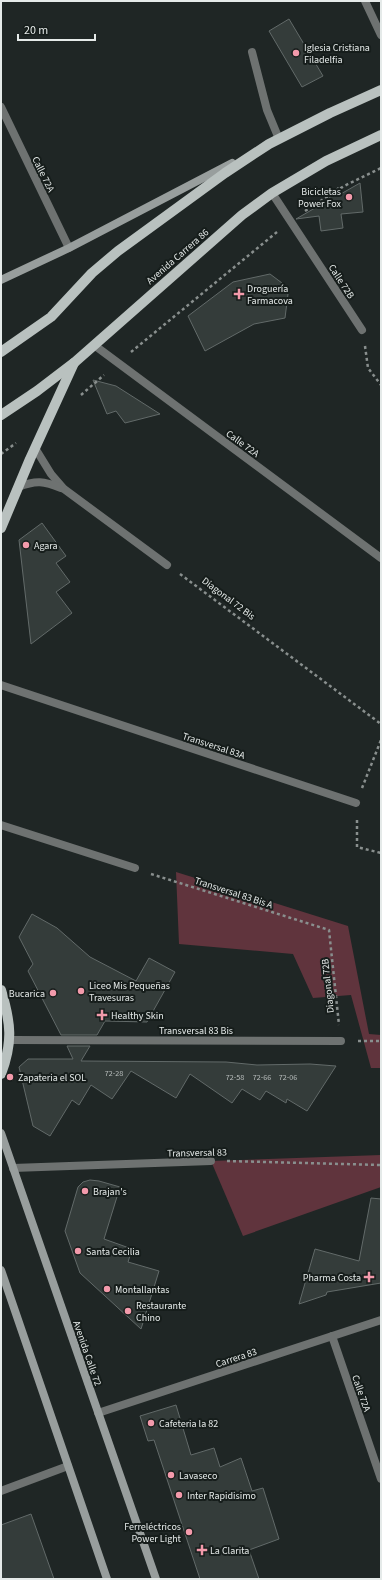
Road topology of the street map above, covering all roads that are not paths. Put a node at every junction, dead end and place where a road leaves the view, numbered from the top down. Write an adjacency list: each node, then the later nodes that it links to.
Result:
1 (365, 1): 2 (street)
2 (381, 35)
3 (252, 52): 7 (street)
4 (381, 90): 7 (main road)
5 (1, 107): 10 (street, Calle 72A)
6 (381, 135): 9 (main road, Avenida Carrera 86)
7 (279, 139): 8 (main road)
8 (269, 144): 10 (main road); 14 (main road)
9 (272, 193): 12 (street, Calle 72B); 13 (main road, Avenida Carrera 86)
10 (69, 248): 11 (main road)
11 (1, 280)
12 (362, 330)
13 (94, 345): 15 (main road, Avenida Carrera 86); 21 (street, Calle 72A)
14 (1, 352)
15 (74, 362): 16 (main road, Avenida Carrera 86); 17 (main road)
16 (1, 415)
17 (35, 448): 18 (main road); 19 (street)
18 (18, 487): 19 (street); 20 (main road)
19 (64, 489): 22 (street)
20 (1, 528)
21 (381, 558)
22 (167, 565)
23 (1, 685): 24 (street, Transversal 83A)
24 (356, 802)
25 (1, 826): 26 (street)
26 (135, 868)
27 (1, 990): 28 (main road)
28 (10, 1040): 29 (street, Transversal 83 Bis); 30 (main road)
29 (341, 1041)
30 (1, 1074)
31 (1, 1133): 33 (main road, Avenida Calle 72)
32 (211, 1161): 33 (street, Transversal 83)
33 (13, 1168): 37 (main road, Avenida Calle 72)
34 (1, 1270): 38 (main road)
35 (381, 1320): 36 (street, Carrera 83)
36 (332, 1336): 37 (street, Carrera 83); 39 (street, Calle 72A)
37 (98, 1413): 42 (main road, Avenida Calle 72)
38 (68, 1466): 40 (street); 41 (main road)
39 (381, 1479)
40 (1, 1491)
41 (107, 1579)
42 (156, 1579)

